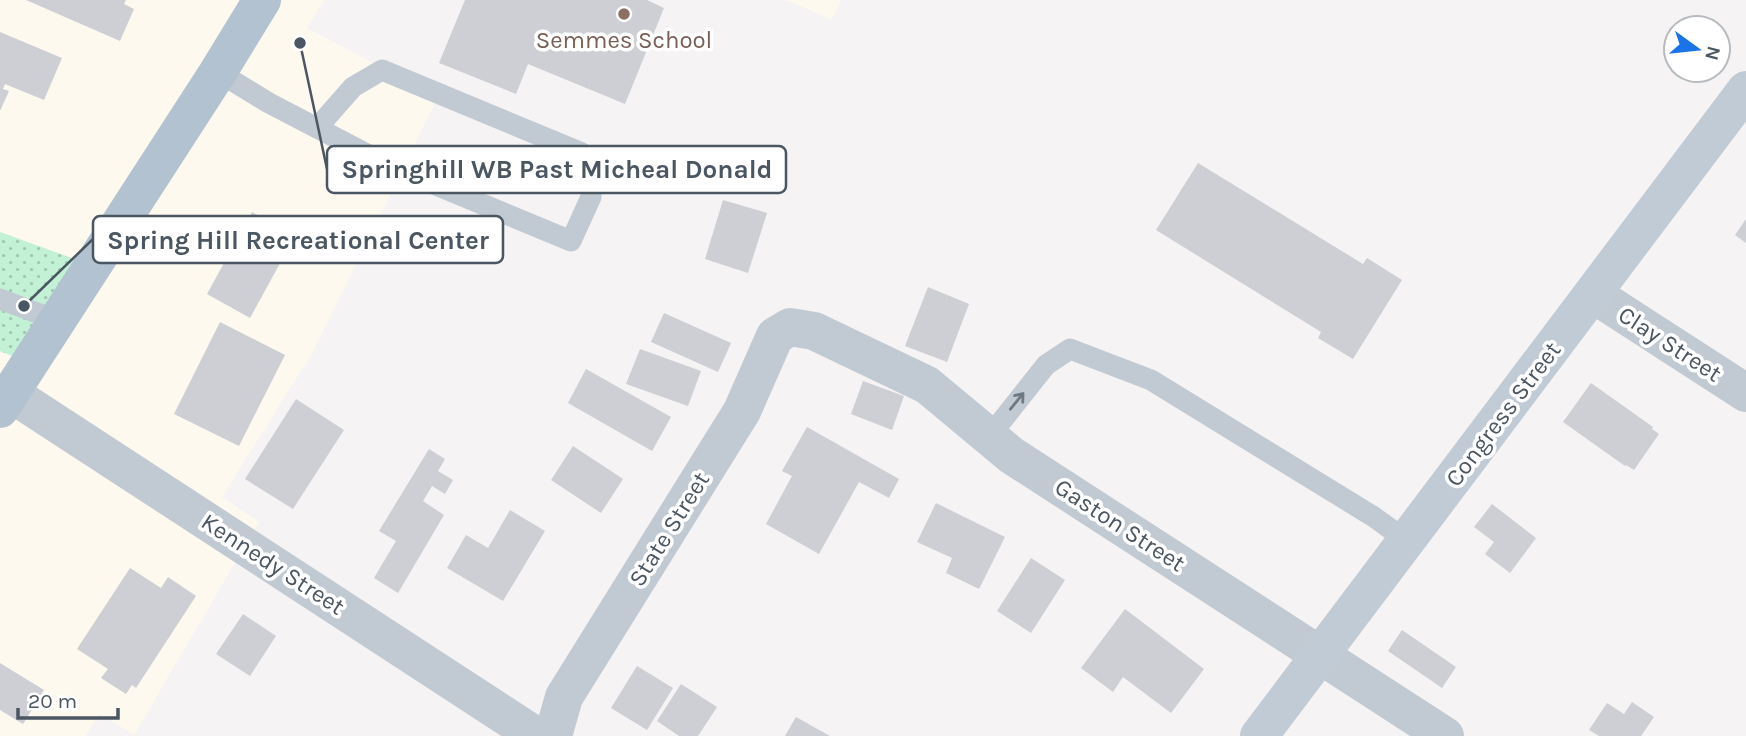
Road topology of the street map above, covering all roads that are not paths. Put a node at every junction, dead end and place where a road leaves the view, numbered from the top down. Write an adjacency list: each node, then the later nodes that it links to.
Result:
1 (262, 0): 2 (main road)
2 (218, 72): 4 (lane); 7 (main road)
3 (1746, 90): 5 (street, Congress Street)
4 (317, 128): 4 (lane)
5 (1593, 294): 9 (street, Clay Street); 12 (street, Congress Street)
6 (0, 299): 7 (lane)
7 (56, 320): 10 (main road)
8 (790, 327): 11 (street, Gaston Street); 15 (street, State Street)
9 (1746, 393)
10 (5, 401): 14 (street, Kennedy Street)
11 (989, 437): 12 (lane, one-way to 12); 13 (street, Gaston Street)
12 (1407, 541): 13 (street, Congress Street)
13 (1321, 655): 16 (street, Congress Street); 17 (street, Gaston Street)
14 (537, 736)
15 (553, 736)
16 (1259, 736)
17 (1446, 736)

